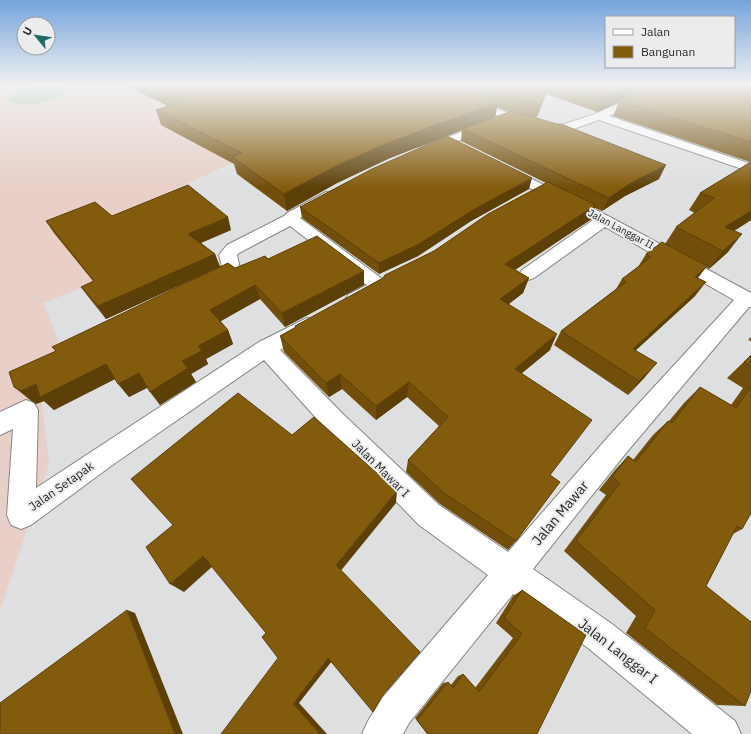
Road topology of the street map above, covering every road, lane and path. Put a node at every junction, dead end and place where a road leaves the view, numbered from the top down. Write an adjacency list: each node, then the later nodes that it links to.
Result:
1 (503, 119): 5 (street)
2 (516, 119): 3 (street)
3 (590, 119)
4 (609, 119): 9 (street)
5 (446, 140): 6 (street); 7 (street)
6 (466, 151)
7 (412, 156)
8 (494, 165): 10 (street, Jalan Langgar II)
9 (751, 168)
10 (543, 189): 12 (street); 14 (street, Jalan Langgar II)
11 (336, 191): 13 (street)
12 (524, 199)
13 (291, 219): 16 (street); 18 (street)
14 (604, 220): 15 (street); 17 (street, Jalan Langgar II)
15 (528, 274)
16 (194, 288)
17 (748, 299): 22 (street, Jalan Mawar)
18 (344, 305)
19 (317, 319): 20 (street)
20 (266, 348): 21 (street, Jalan Setapak); 22 (street, Jalan Mawar I)
21 (0, 424)
22 (510, 573): 23 (street, Jalan Mawar); 24 (street, Jalan Langgar I)
23 (381, 734)
24 (722, 734)

